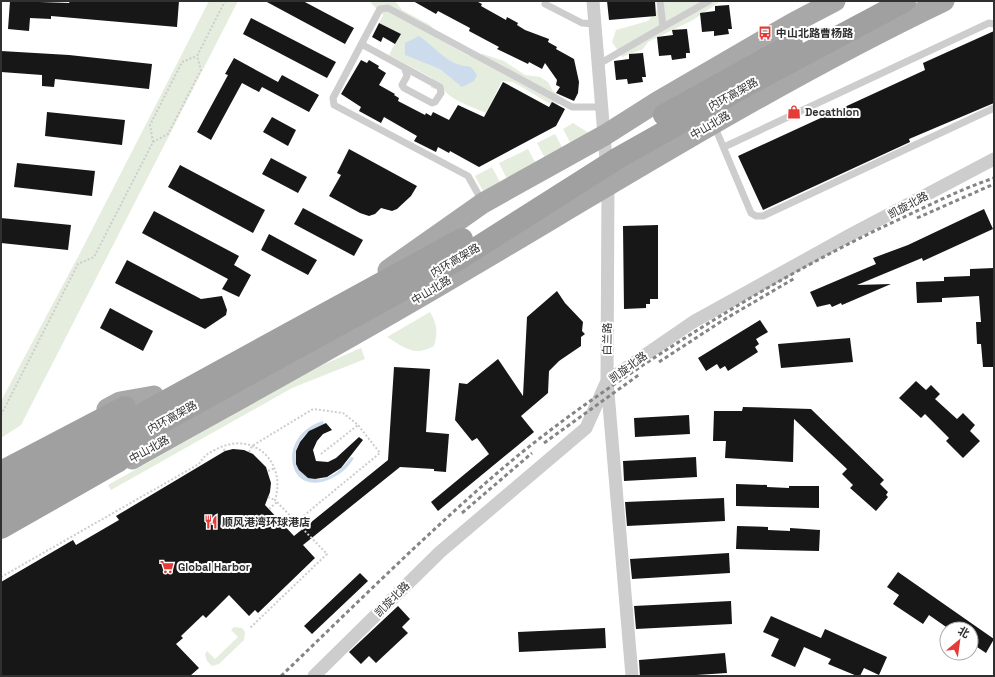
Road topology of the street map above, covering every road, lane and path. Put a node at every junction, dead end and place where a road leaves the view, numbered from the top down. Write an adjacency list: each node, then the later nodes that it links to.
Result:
1 (225, 1): 15 (path)
2 (593, 1): 12 (street, 白兰路)
3 (660, 1): 13 (lane)
4 (709, 1): 13 (lane)
5 (835, 1): 21 (main road)
6 (873, 1): 27 (highway, 内环高架路, bridge)
7 (905, 1): 30 (highway, 内环高架路, bridge)
8 (944, 1): 20 (main road, 中山北路)
9 (545, 4): 12 (lane)
10 (384, 5): 14 (lane); 18 (lane)
11 (992, 23): 23 (lane)
12 (595, 24): 16 (street, 白兰路)
13 (663, 27): 16 (lane)
14 (363, 46): 17 (lane); 26 (lane)
15 (197, 56): 22 (path); 22 (path)
16 (599, 64): 18 (street, 白兰路)
17 (405, 69): 17 (lane)
18 (603, 107): 21 (street, 白兰路)
19 (994, 108): 23 (lane)
20 (714, 123): 23 (lane); 25 (main road, 中山北路)
21 (605, 134): 25 (street, 白兰路); 26 (main road)
22 (153, 142): 31 (path)
23 (724, 147)
24 (994, 160): 28 (street, 凯旋北路)
25 (608, 184): 28 (street, 白兰路); 50 (main road, 中山北路)
26 (484, 203): 29 (main road)
27 (280, 339): 41 (highway, bridge); 43 (highway, 内环高架路, bridge)
28 (606, 381): 53 (street, 凯旋北路); 54 (street, 白兰路)
29 (154, 396): 38 (main road); 42 (main road)
30 (181, 412): 47 (highway, 内环高架路, bridge); 49 (highway, bridge)
31 (1, 414)
32 (358, 425): 34 (path); 37 (path); 48 (path)
33 (222, 446): 34 (path); 35 (path); 51 (path)
34 (252, 446): 36 (path); 39 (path)
35 (225, 451)
36 (249, 452)
37 (322, 454)
38 (1, 464)
39 (275, 468): 40 (path); 45 (path)
40 (268, 471)
41 (1, 472)
42 (1, 481)
43 (1, 494)
44 (268, 497): 45 (path)
45 (276, 501): 46 (path); 48 (path)
46 (269, 509)
47 (1, 513)
48 (296, 522): 52 (path)
49 (1, 528)
50 (1, 533)
51 (1, 577)
52 (250, 628)
53 (314, 676)
54 (632, 676)

